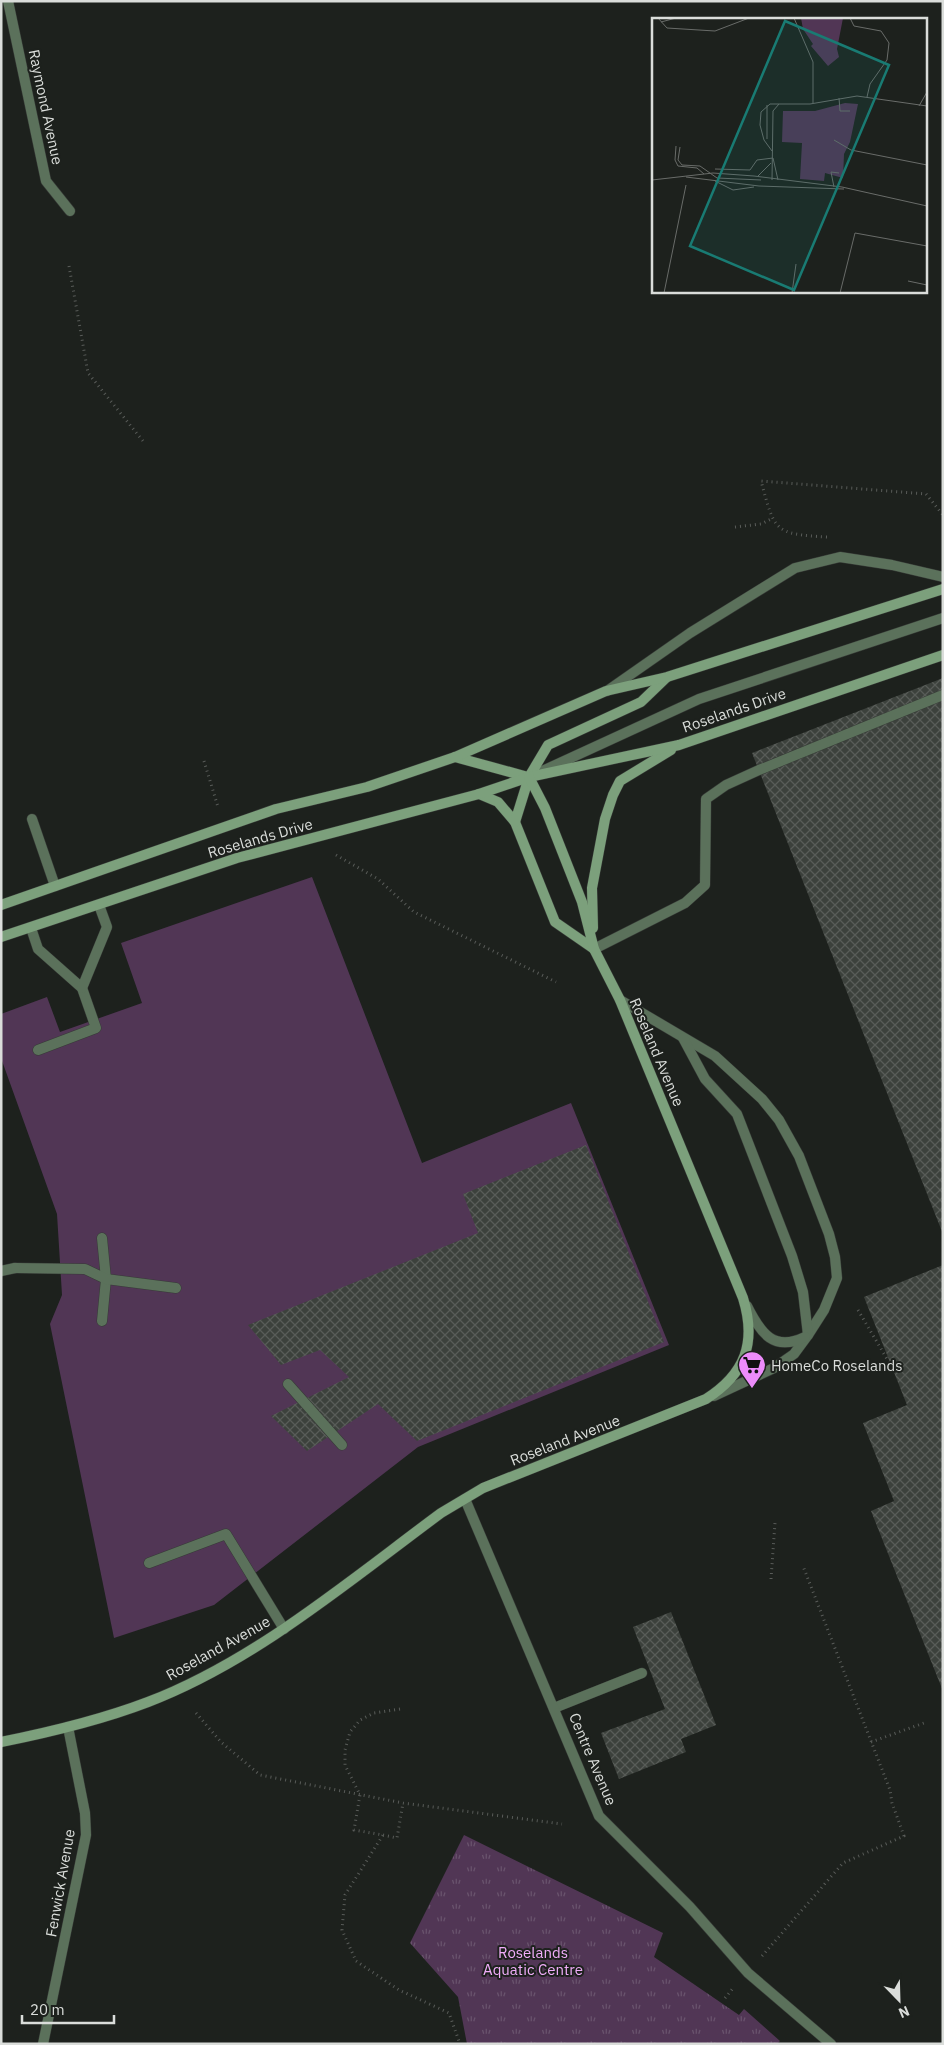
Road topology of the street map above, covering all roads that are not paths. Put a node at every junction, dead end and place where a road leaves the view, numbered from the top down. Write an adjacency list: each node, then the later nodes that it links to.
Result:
1 (8, 1): 2 (street, Raymond Avenue)
2 (70, 211)
3 (943, 577): 8 (street)
4 (943, 589): 7 (street, Roselands Drive)
5 (943, 618): 12 (street)
6 (943, 655): 10 (street, Roselands Drive)
7 (667, 677): 8 (street, Roselands Drive); 12 (street, Roselands Drive)
8 (606, 691): 11 (street, Roselands Drive)
9 (943, 696): 21 (street)
10 (679, 745): 12 (street, Roselands Drive); 21 (street)
11 (455, 757): 12 (street, Roselands Drive); 16 (street, Roselands Drive)
12 (530, 777): 13 (street, Roselands Drive); 15 (street, Roselands Drive); 21 (street, Roseland Avenue)
13 (478, 794): 15 (street, Roseland Avenue); 18 (street, Roselands Drive)
14 (32, 819): 16 (street)
15 (515, 822): 21 (street, Roseland Avenue)
16 (55, 886): 17 (street, Roselands Drive)
17 (1, 905)
18 (99, 905): 19 (street, Roselands Drive); 22 (street)
19 (31, 928): 20 (street, Roselands Drive); 22 (street)
20 (1, 937)
21 (594, 949): 23 (street, Roseland Avenue)
22 (82, 988): 25 (street)
23 (620, 1000): 24 (street); 30 (street, Roseland Avenue)
24 (683, 1037): 32 (street); 32 (street)
25 (38, 1050)
26 (102, 1238): 28 (street)
27 (1, 1271): 28 (street)
28 (106, 1279): 29 (street); 31 (street)
29 (176, 1288)
30 (743, 1298): 32 (street); 34 (street, Roseland Avenue)
31 (102, 1321)
32 (808, 1335): 34 (street)
33 (288, 1384): 35 (street)
34 (706, 1399): 36 (street, Roseland Avenue)
35 (342, 1445)
36 (465, 1499): 38 (street, Roseland Avenue); 40 (street, Centre Avenue)
37 (149, 1563): 38 (street)
38 (284, 1629): 41 (street, Roseland Avenue)
39 (642, 1673): 40 (street)
40 (554, 1708): 44 (street, Centre Avenue)
41 (68, 1727): 42 (street, Roseland Avenue); 43 (street, Fenwick Avenue)
42 (1, 1742)
43 (42, 2044)
44 (831, 2044)

